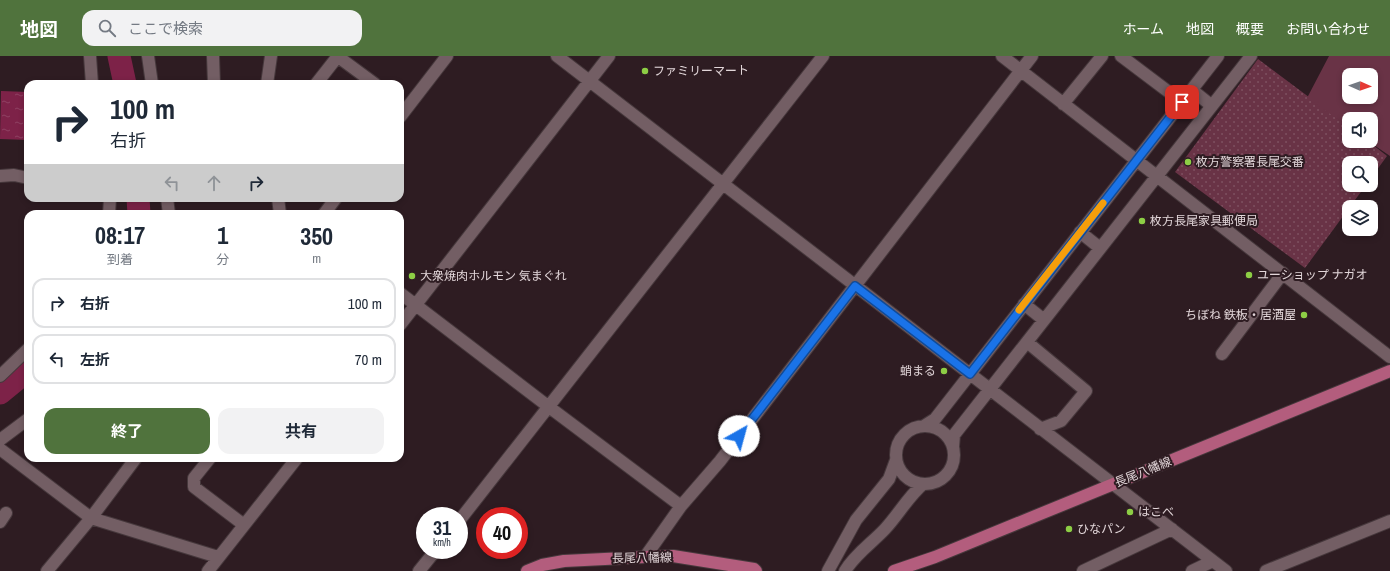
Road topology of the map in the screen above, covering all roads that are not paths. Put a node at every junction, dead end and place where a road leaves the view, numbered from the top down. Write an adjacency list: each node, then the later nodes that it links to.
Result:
1 (90, 56): 17 (street)
2 (148, 56): 18 (street)
3 (212, 56): 19 (street)
4 (270, 56): 20 (street)
5 (337, 56): 21 (street); 22 (street)
6 (447, 56): 28 (street)
7 (557, 56): 23 (street)
8 (610, 56): 23 (street)
9 (823, 56): 33 (street)
10 (1002, 56): 16 (street)
11 (1032, 56): 16 (street)
12 (1102, 56): 26 (street)
13 (1121, 56): 25 (street)
14 (1218, 56): 24 (street)
15 (1251, 56): 27 (street)
16 (1021, 71): 26 (street); 37 (street)
17 (92, 80)
18 (151, 80)
19 (214, 80)
20 (268, 80)
21 (319, 80)
22 (370, 80)
23 (590, 82): 33 (street); 40 (street)
24 (1192, 90): 25 (street); 27 (street)
25 (1182, 102): 29 (street)
26 (1063, 104): 29 (street)
27 (1212, 106): 31 (street)
28 (404, 107)
29 (1137, 160): 31 (street); 34 (street)
30 (0, 176): 32 (street)
31 (1157, 176): 35 (street); 36 (street)
32 (24, 177)
33 (723, 184): 37 (street); 51 (street)
34 (1080, 232): 35 (street); 39 (street)
35 (1100, 248): 42 (street)
36 (1283, 273): 45 (street); 46 (street)
37 (855, 286): 48 (street); 64 (street)
38 (404, 296): 40 (street)
39 (1024, 304): 42 (street); 48 (street)
40 (416, 305): 41 (street); 51 (street)
41 (404, 320)
42 (1044, 320): 43 (street)
43 (1027, 342): 50 (street); 54 (street)
44 (24, 353): 49 (street)
45 (1222, 354)
46 (1390, 357)
47 (1390, 371): 63 (main road, 長尾八幡線)
48 (970, 374): 50 (street); 53 (street)
49 (0, 376)
50 (989, 390): 54 (street); 56 (street)
51 (549, 407): 64 (street); 65 (street)
52 (24, 422): 55 (street)
53 (924, 426): 56 (street); 58 (street)
54 (1040, 429): 63 (street)
55 (0, 440)
56 (953, 447): 62 (street)
57 (0, 449): 66 (street)
58 (896, 460): 62 (street); 79 (street)
59 (133, 462): 66 (street)
60 (207, 462): 68 (street)
61 (291, 462): 68 (street)
62 (923, 484): 80 (street)
63 (1113, 485): 69 (street); 81 (main road, 長尾八幡線)
64 (681, 506): 70 (street)
65 (468, 510)
66 (91, 518): 71 (street); 74 (street)
67 (1390, 521): 85 (street)
68 (244, 525): 71 (street)
69 (1172, 529): 73 (street); 82 (street)
70 (645, 556): 77 (main road, 長尾八幡線); 78 (main road, 長尾八幡線)
71 (218, 557): 75 (street)
72 (429, 559): 76 (street)
73 (1213, 562): 83 (street); 84 (street)
74 (47, 571)
75 (208, 571)
76 (419, 571)
77 (527, 571)
78 (756, 571)
79 (828, 571)
80 (845, 571)
81 (894, 571)
82 (1083, 571)
83 (1192, 571)
84 (1226, 571)
85 (1266, 571)

